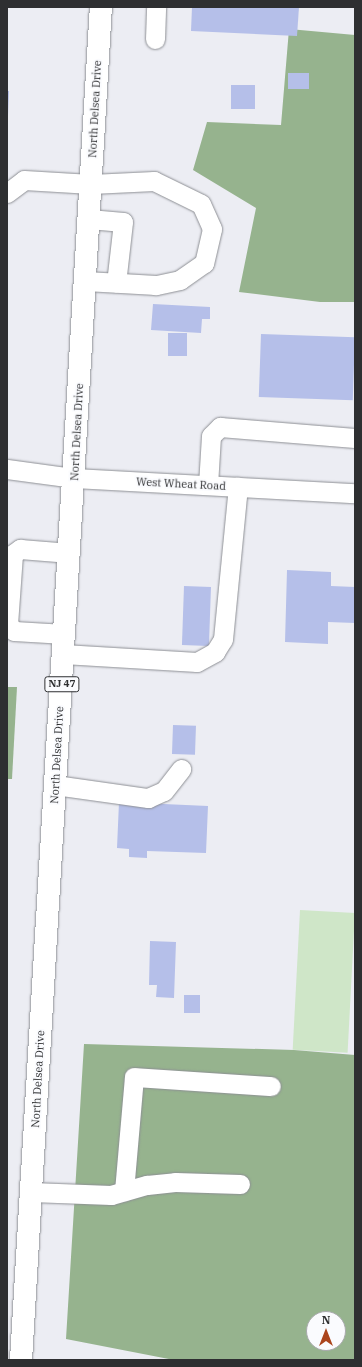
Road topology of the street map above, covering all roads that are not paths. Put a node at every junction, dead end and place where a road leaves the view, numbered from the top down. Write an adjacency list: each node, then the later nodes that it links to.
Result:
1 (101, 7): 4 (main road, North Delsea Drive / NJ 47)
2 (156, 7): 3 (street)
3 (155, 39)
4 (91, 184): 5 (street); 6 (main road, North Delsea Drive / NJ 47); 8 (street)
5 (7, 193)
6 (89, 219): 7 (main road, North Delsea Drive / NJ 47); 8 (street)
7 (85, 281): 8 (street); 11 (main road, North Delsea Drive / NJ 47)
8 (116, 283)
9 (355, 438): 12 (street)
10 (7, 469): 11 (street, West Wheat Road)
11 (74, 478): 12 (street, West Wheat Road); 16 (main road, North Delsea Drive / NJ 47)
12 (208, 485): 13 (street, West Wheat Road)
13 (238, 487): 14 (street, West Wheat Road); 17 (street)
14 (355, 493)
15 (14, 545): 16 (street); 17 (street)
16 (70, 553): 17 (main road, North Delsea Drive / NJ 47)
17 (64, 644): 19 (main road, North Delsea Drive / NJ 47)
18 (181, 769): 19 (street)
19 (55, 784): 23 (main road, North Delsea Drive / NJ 47)
20 (271, 1086): 22 (street)
21 (240, 1184): 22 (street)
22 (124, 1191): 23 (street)
23 (31, 1192): 24 (main road, North Delsea Drive / NJ 47)
24 (21, 1360)

